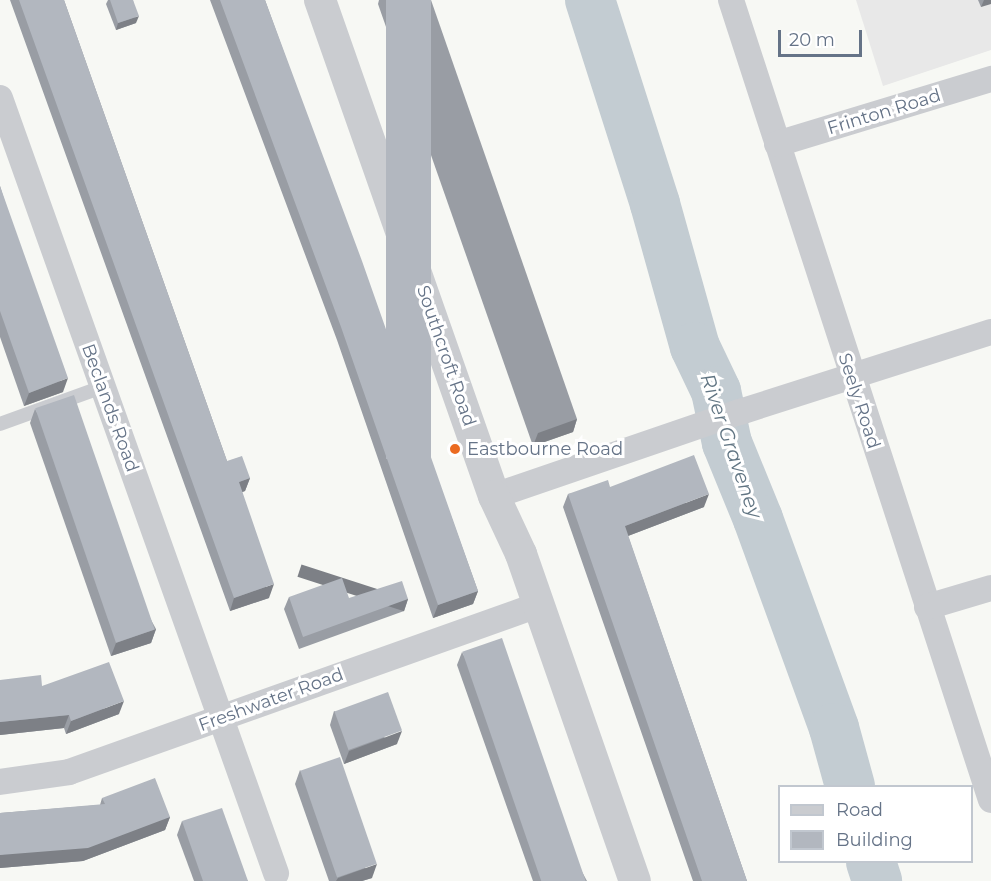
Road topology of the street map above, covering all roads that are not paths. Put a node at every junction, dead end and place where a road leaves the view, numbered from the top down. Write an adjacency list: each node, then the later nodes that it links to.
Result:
1 (320, 0): 10 (street, Southcroft Road)
2 (731, 0): 5 (street, Seely Road)
3 (991, 79): 5 (street, Frinton Road)
4 (0, 98): 8 (street, Beclands Road)
5 (777, 144): 7 (street, Seely Road)
6 (991, 332): 7 (street)
7 (852, 378): 10 (street); 13 (street, Seely Road)
8 (102, 387): 9 (lane); 14 (street, Beclands Road)
9 (0, 424)
10 (494, 496): 12 (street, Southcroft Road)
11 (991, 588): 13 (street)
12 (539, 605): 14 (street, Freshwater Road); 18 (street, Southcroft Road)
13 (927, 607): 16 (street, Seely Road)
14 (221, 718): 15 (street, Freshwater Road); 17 (street, Beclands Road)
15 (0, 782)
16 (991, 800)
17 (276, 873)
18 (635, 881)

